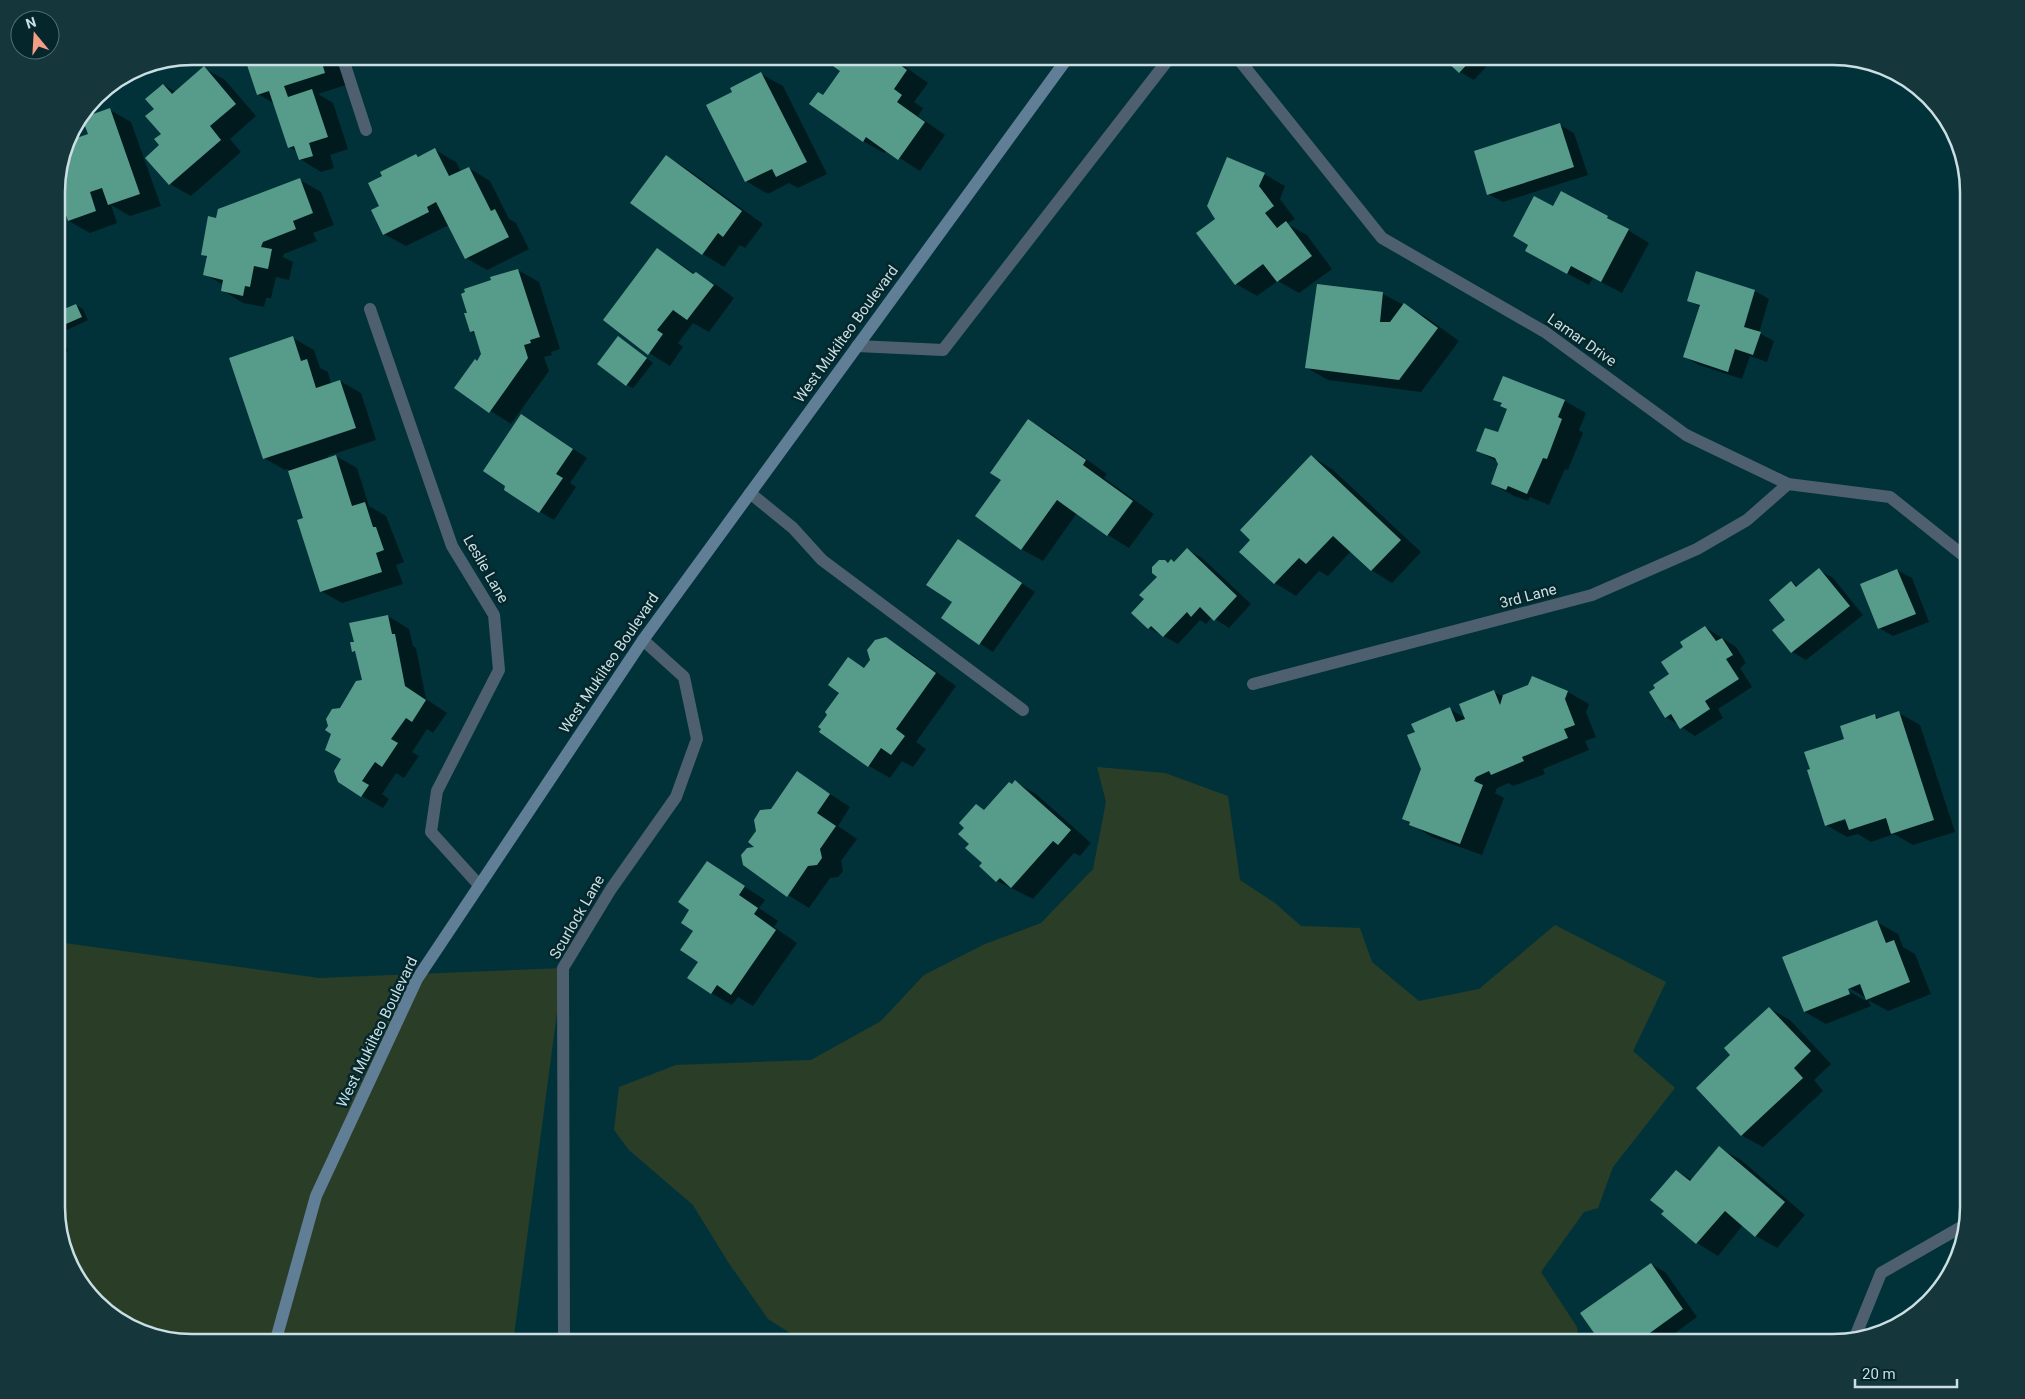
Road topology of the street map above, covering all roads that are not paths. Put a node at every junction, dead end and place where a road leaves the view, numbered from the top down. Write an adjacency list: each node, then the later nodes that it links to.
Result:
1 (345, 65): 5 (street)
2 (1062, 65): 7 (main road, West Mukilteo Boulevard)
3 (1164, 65): 7 (street)
4 (1243, 65): 8 (street, Lamar Drive)
5 (366, 130)
6 (370, 309): 14 (street, Leslie Lane)
7 (857, 346): 9 (main road, West Mukilteo Boulevard)
8 (1788, 484): 10 (street, Lamar Drive); 12 (street, 3rd Lane)
9 (750, 492): 11 (main road, West Mukilteo Boulevard); 13 (street)
10 (1960, 553)
11 (643, 640): 14 (main road, West Mukilteo Boulevard); 18 (street, Scurlock Lane)
12 (1252, 684)
13 (1024, 710)
14 (480, 885): 17 (main road, West Mukilteo Boulevard)
15 (1958, 1229): 16 (street)
16 (1857, 1332)
17 (278, 1334)
18 (564, 1334)

